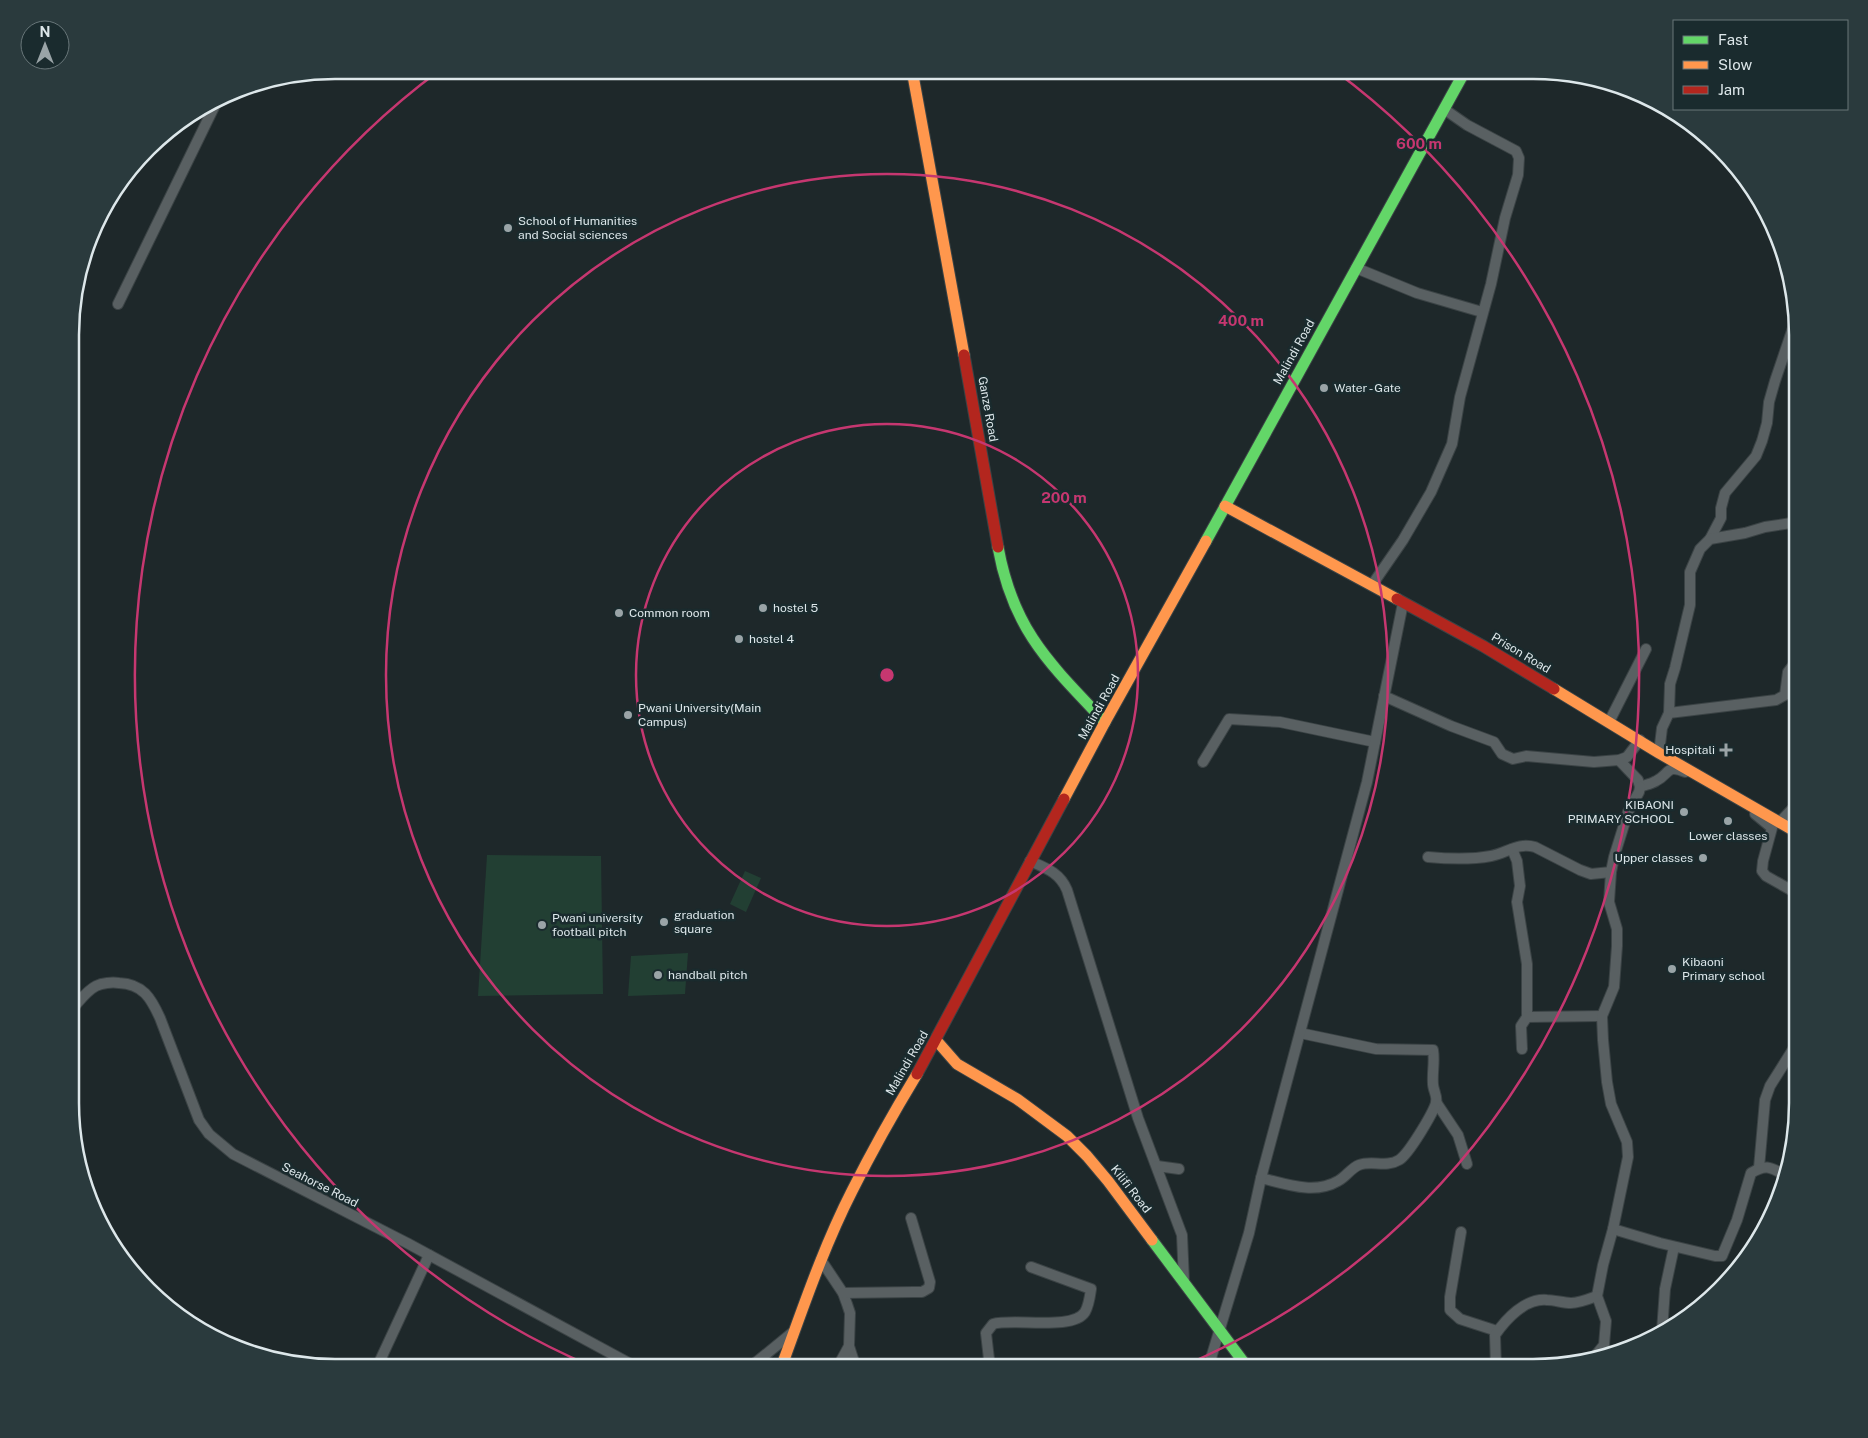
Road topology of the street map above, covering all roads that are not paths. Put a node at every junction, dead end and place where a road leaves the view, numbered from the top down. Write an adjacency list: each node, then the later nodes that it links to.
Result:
1 (914, 79): 18 (main road, Ganze Road)
2 (1461, 79): 3 (main road, Malindi Road)
3 (1444, 109): 5 (main road, Malindi Road); 7 (street)
4 (213, 110): 6 (street)
5 (1356, 268): 7 (street); 9 (main road, Malindi Road)
6 (118, 304)
7 (1482, 312): 12 (street)
8 (1789, 340): 11 (street)
9 (1225, 506): 12 (main road, Prison Road); 18 (main road, Malindi Road)
10 (1789, 523): 11 (street)
11 (1710, 539): 17 (street)
12 (1372, 585): 13 (main road, Prison Road)
13 (1403, 603): 16 (street); 19 (main road, Prison Road)
14 (1646, 649): 19 (street)
15 (1789, 671): 17 (street)
16 (1384, 696): 21 (street); 23 (street)
17 (1669, 713): 22 (street)
18 (1105, 722): 31 (main road, Malindi Road)
19 (1609, 722): 20 (main road, Prison Road)
20 (1640, 740): 22 (main road, Prison Road); 23 (street)
21 (1375, 742): 24 (street); 37 (street)
22 (1659, 752): 27 (main road, Prison Road)
23 (1619, 760): 25 (street)
24 (1203, 762)
25 (1640, 787): 32 (street); 33 (street)
26 (1789, 812): 27 (street)
27 (1779, 823): 28 (main road, Prison Road)
28 (1789, 828)
29 (1512, 849): 30 (street); 32 (street); 36 (street)
30 (1428, 857)
31 (1030, 861): 38 (main road, Malindi Road); 45 (street)
32 (1611, 872): 35 (street)
33 (1789, 889)
34 (79, 1002): 54 (street, Seahorse Road)
35 (1602, 1016): 36 (street); 51 (street)
36 (1527, 1017): 39 (street)
37 (1300, 1033): 43 (street); 49 (street)
38 (936, 1040): 40 (main road, Malindi Road); 42 (main road, Kilifi Road)
39 (1522, 1049)
40 (927, 1057): 42 (main road, Kilifi Road); 55 (main road, Malindi Road)
41 (1789, 1057): 46 (street)
42 (957, 1064): 57 (main road, Kilifi Road)
43 (1436, 1102): 44 (street); 49 (street)
44 (1467, 1164)
45 (1157, 1166): 47 (street); 57 (street)
46 (1759, 1168): 48 (street); 53 (street)
47 (1179, 1169)
48 (1780, 1172)
49 (1261, 1178): 61 (street)
50 (911, 1218): 58 (street)
51 (1613, 1230): 53 (street); 59 (street)
52 (1461, 1232): 62 (street)
53 (1674, 1247): 60 (street)
54 (429, 1255): 66 (street); 67 (street, Seahorse Road)
55 (821, 1260): 58 (street); 63 (main road, Malindi Road)
56 (1031, 1267): 72 (street)
57 (1184, 1282): 61 (main road, Kilifi Road)
58 (843, 1293): 64 (street)
59 (1597, 1296): 62 (street); 65 (street)
60 (1663, 1324)
61 (1219, 1328): 73 (street); 74 (main road, Kilifi Road)
62 (1497, 1331): 75 (street)
63 (792, 1332): 68 (street); 69 (main road, Malindi Road)
64 (850, 1346): 70 (street); 71 (street)
65 (1600, 1351)
66 (381, 1359)
67 (621, 1359)
68 (760, 1359)
69 (785, 1359)
70 (842, 1359)
71 (854, 1359)
72 (989, 1359)
73 (1210, 1359)
74 (1241, 1359)
75 (1495, 1359)

